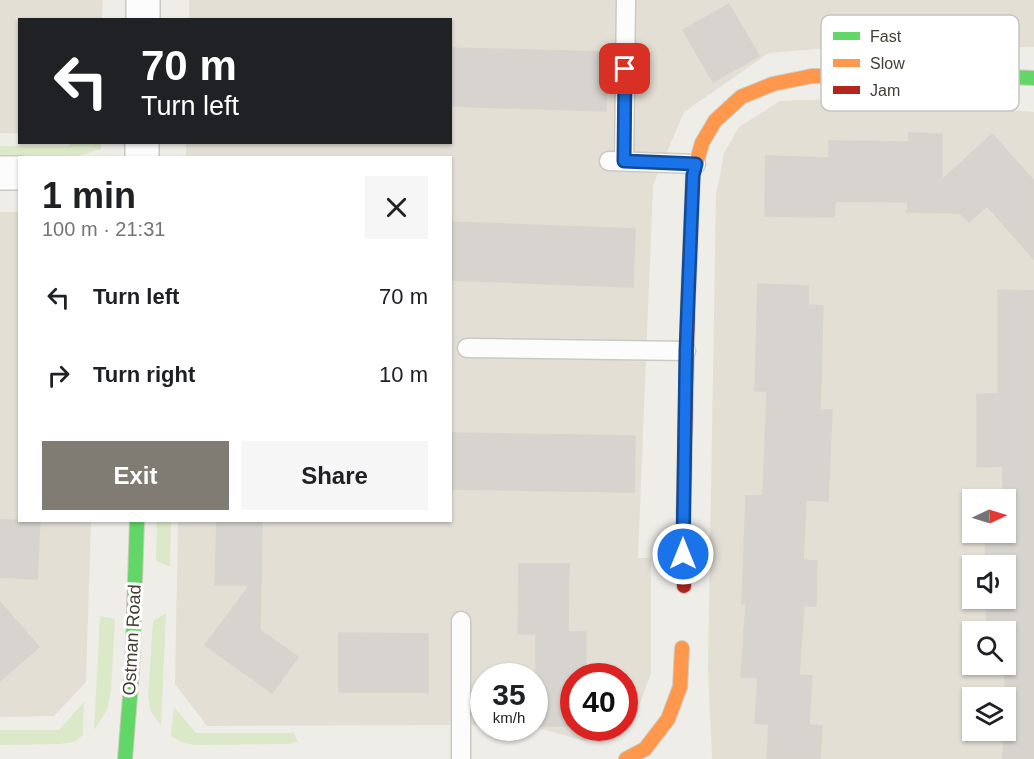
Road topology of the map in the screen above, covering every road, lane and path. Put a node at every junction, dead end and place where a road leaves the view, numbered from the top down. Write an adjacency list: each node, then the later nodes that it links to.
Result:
1 (143, 0): 3 (street)
2 (626, 0): 7 (lane)
3 (143, 18)
4 (821, 76): 7 (street)
5 (1019, 77): 6 (street)
6 (1034, 78)
7 (696, 164): 11 (street)
8 (0, 173): 9 (street)
9 (18, 173)
10 (467, 348): 11 (lane)
11 (686, 351): 13 (street)
12 (137, 522): 17 (street, Ostman Road)
13 (684, 586)
14 (461, 621): 18 (lane)
15 (682, 648): 16 (street)
16 (644, 756)
17 (125, 759)
18 (461, 759)

